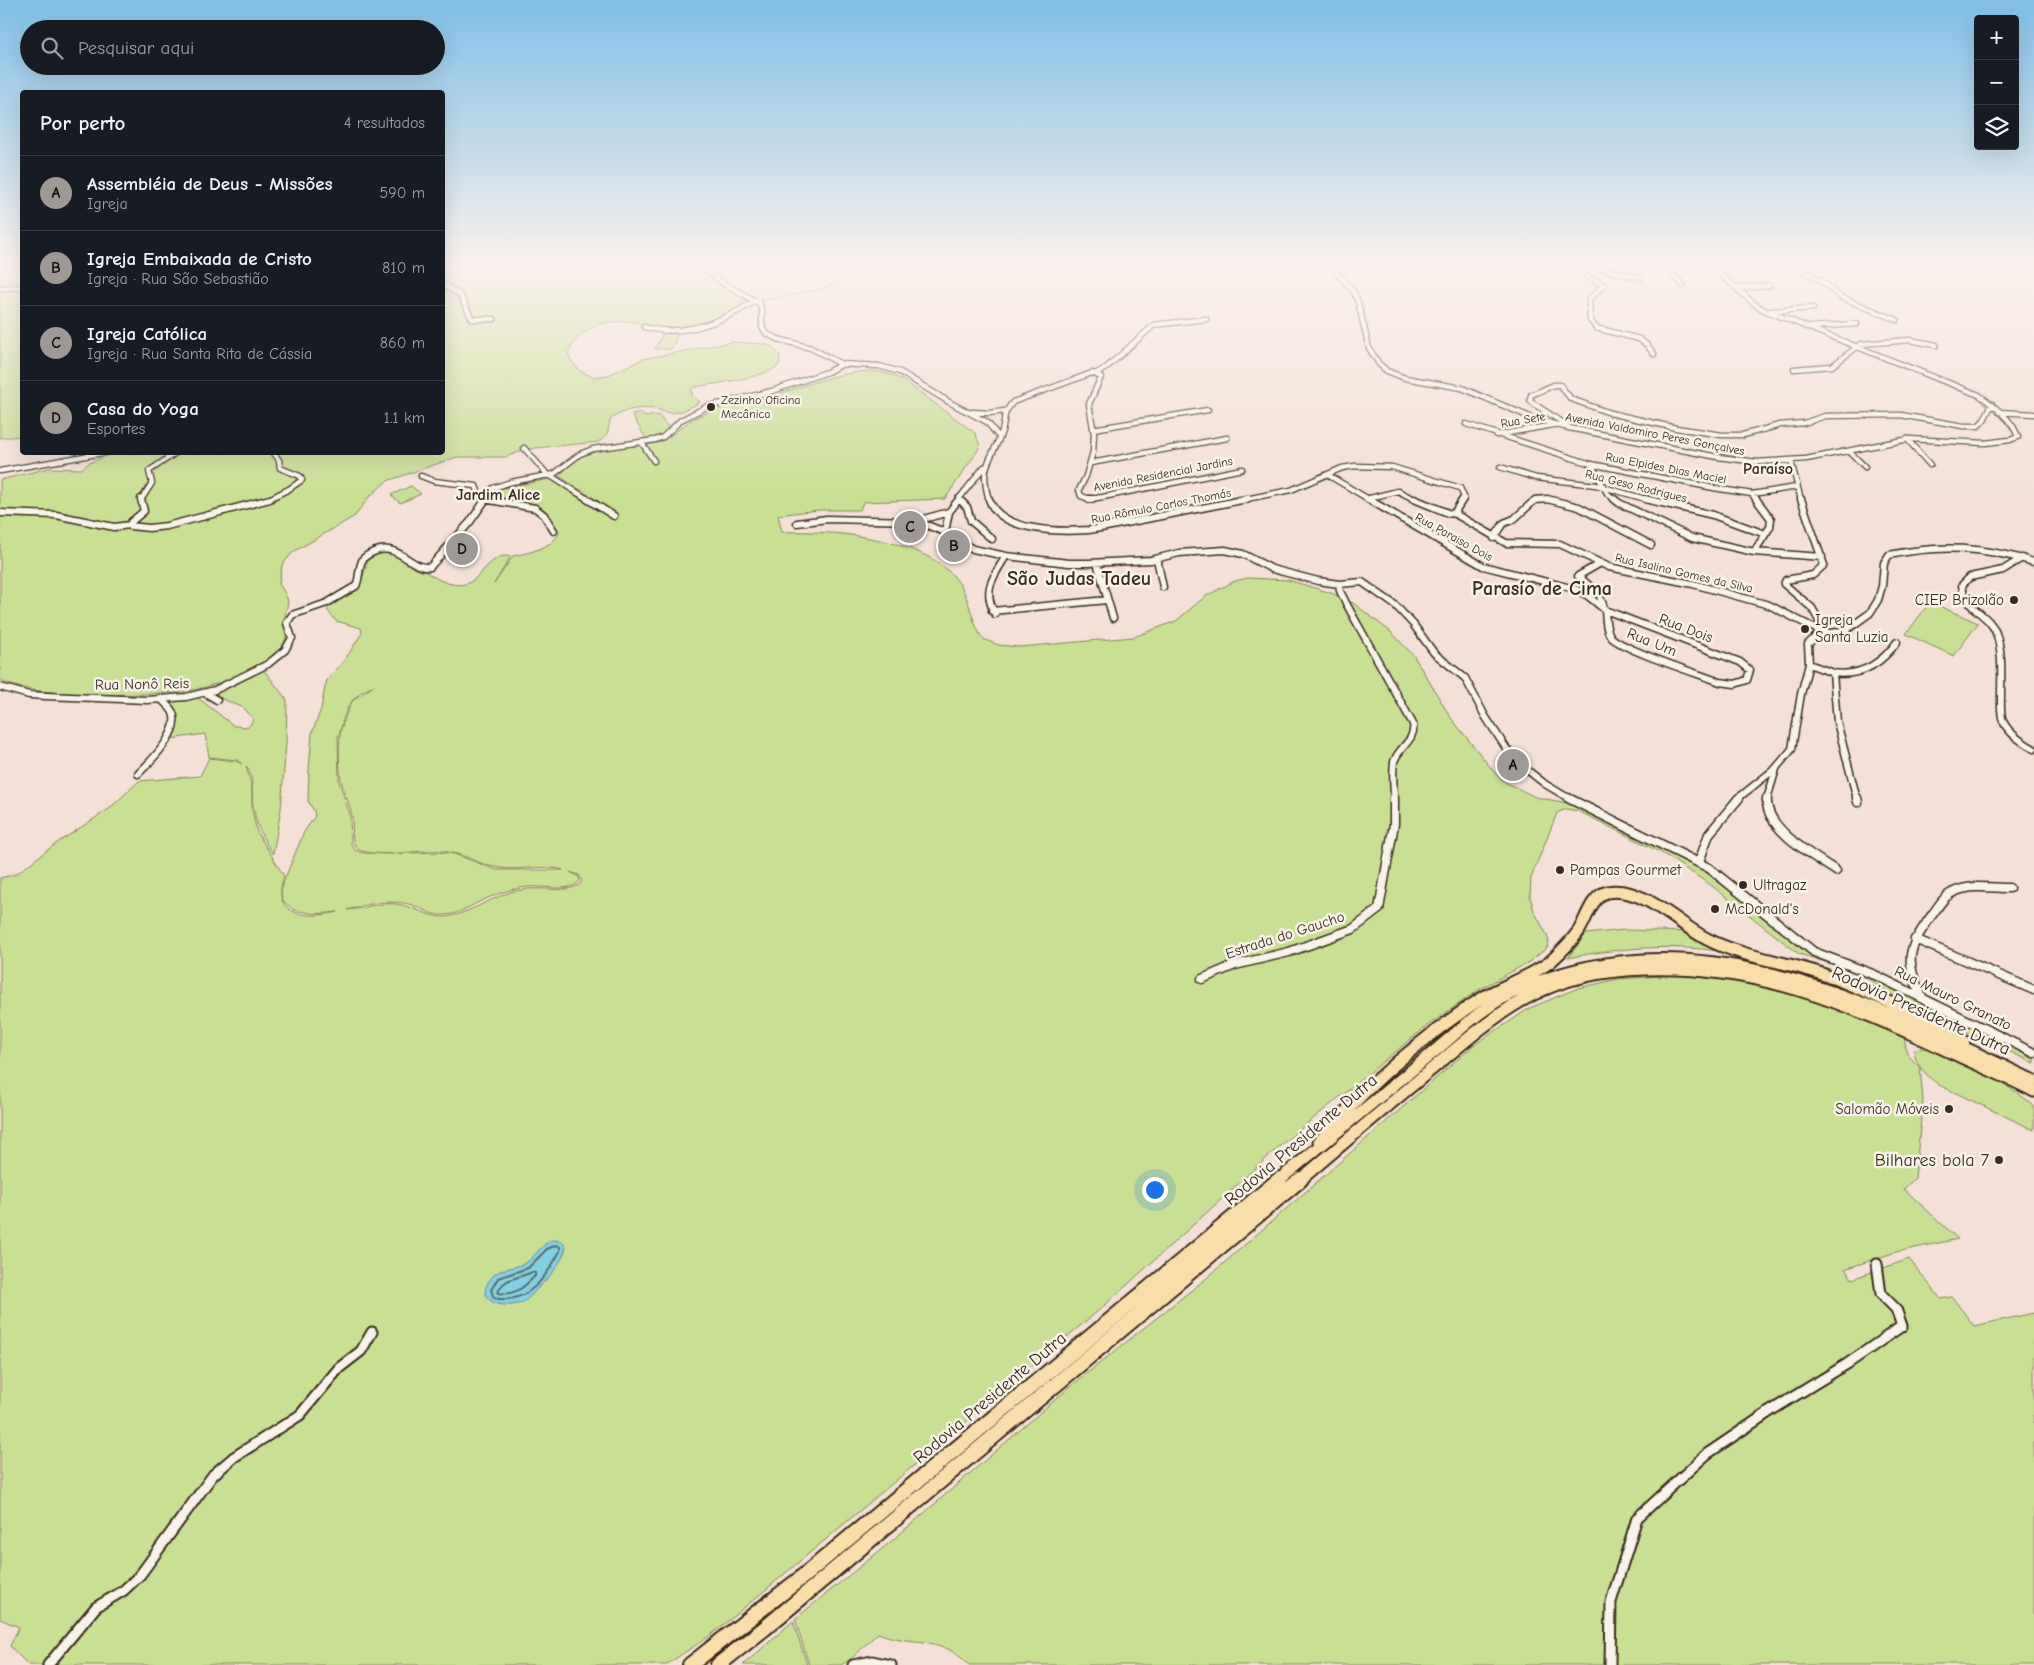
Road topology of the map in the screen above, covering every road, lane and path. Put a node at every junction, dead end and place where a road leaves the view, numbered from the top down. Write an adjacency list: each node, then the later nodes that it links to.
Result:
1 (790, 343): 11 (street)
2 (1134, 343): 13 (street)
3 (1367, 343): 26 (street, Avenida Valdomiro Peres Gonçalves)
4 (1647, 343): 10 (street)
5 (1845, 343): 9 (street, Avenida Valdomiro Peres Gonçalves)
6 (1871, 343): 9 (street)
7 (1924, 343): 8 (street)
8 (1936, 345)
9 (1855, 347): 12 (street); 14 (street, Avenida Valdomiro Peres Gonçalves)
10 (1654, 354)
11 (843, 364): 16 (street); 33 (street)
12 (1794, 369)
13 (1095, 374): 17 (street); 27 (street, Avenida Residencial Jardins)
14 (1992, 404): 18 (street); 19 (street, Avenida Valdomiro Peres Gonçalves)
15 (1208, 410): 27 (street)
16 (965, 411): 20 (street); 22 (street)
17 (1006, 411): 20 (street); 23 (street, Rua Rômulo Carlos Thomás)
18 (1988, 411): 19 (street); 28 (street)
19 (2000, 412): 21 (street); 32 (street, Avenida Valdomiro Peres Gonçalves)
20 (988, 413): 22 (street)
21 (2034, 414)
22 (980, 418): 24 (street)
23 (1004, 418): 24 (street); 30 (street, Rua Rômulo Carlos Thomás)
24 (988, 423): 30 (street)
25 (1466, 424): 29 (street, Rua Sete)
26 (1555, 425): 28 (street, Avenida Valdomiro Peres Gonçalves); 29 (street, Rua Sete)
27 (1093, 429): 41 (street, Avenida Residencial Jardins)
28 (1577, 431): 40 (street, Avenida Valdomiro Peres Gonçalves)
29 (1497, 435): 42 (street, Rua Elpides Dias Maciel)
30 (999, 437): 45 (street, Rua Rômulo Carlos Thomás)
31 (1227, 438): 41 (street)
32 (1907, 439): 35 (street, Avenida Valdomiro Peres Gonçalves); 43 (street)
33 (642, 443): 39 (street); 49 (street)
34 (524, 448): 49 (street)
35 (1849, 451): 40 (street, Avenida Valdomiro Peres Gonçalves); 44 (street)
36 (97, 455): 48 (street)
37 (173, 455): 64 (street)
38 (275, 455): 64 (street)
39 (654, 461)
40 (1791, 461): 52 (street)
41 (1091, 463): 47 (street, Avenida Residencial Jardins)
42 (1591, 464): 53 (street); 54 (street, Rua Elpides Dias Maciel)
43 (1930, 465)
44 (1865, 466)
45 (985, 467): 50 (street, Rua Rômulo Carlos Thomás); 57 (street)
46 (1500, 467): 53 (street, Rua Geso Rodrigues)
47 (1242, 469)
48 (0, 470)
49 (550, 475): 56 (street); 61 (street)
50 (1328, 475): 55 (street, Rua Paraiso Dois); 60 (street)
51 (421, 476): 56 (street)
52 (1797, 487): 54 (street, Rua Elpides Dias Maciel); 73 (street)
53 (1604, 488): 67 (street, Rua Geso Rodrigues); 71 (street)
54 (1752, 494): 67 (street)
55 (1366, 499): 60 (street, Rua Isalino Gomes da Silva); 82 (street, Rua Paraiso Dois)
56 (485, 500): 65 (street); 90 (street, Rua Nonô Reis)
57 (960, 500): 58 (street); 69 (street)
58 (949, 512): 62 (street); 66 (street)
59 (0, 513): 64 (street)
60 (1456, 514): 68 (street, Rua Isalino Gomes da Silva)
61 (614, 516)
62 (916, 521): 63 (street); 66 (street)
63 (796, 523)
64 (130, 525)
65 (554, 531)
66 (945, 532): 72 (street)
67 (1765, 534): 71 (street)
68 (1494, 538): 70 (street); 78 (street, Rua Isalino Gomes da Silva)
69 (992, 539)
70 (1651, 545)
71 (1754, 552): 73 (street)
72 (1006, 556): 77 (street); 81 (street)
73 (1822, 557): 84 (street)
74 (2022, 558): 76 (street); 84 (street); 93 (street)
75 (1156, 559): 77 (street); 79 (street); 80 (street)
76 (2034, 562)
77 (1097, 563): 81 (street)
78 (1599, 564): 82 (street, Rua Um); 84 (street, Rua Isalino Gomes da Silva)
79 (1339, 584): 97 (street, Rua Mauro Granato); 101 (street, Estrada do Gaucho)
80 (1163, 587)
81 (1107, 600): 83 (street)
82 (1604, 610): 88 (street, Rua Dois); 88 (street, Rua Um)
83 (1113, 618)
84 (1824, 632): 86 (street)
85 (1897, 642): 87 (street)
86 (1809, 664): 87 (street); 94 (street)
87 (1833, 673): 96 (street)
88 (1748, 678)
89 (0, 687): 91 (street, Rua Nonô Reis)
90 (205, 693): 91 (street, Rua Nonô Reis); 92 (street)
91 (160, 698): 95 (street)
92 (217, 700)
93 (2034, 749)
94 (1776, 768): 97 (street); 98 (street)
95 (138, 774)
96 (1858, 802)
97 (1699, 862): 103 (street, Rua Mauro Granato)
98 (1836, 871)
99 (2008, 888): 100 (street)
100 (1915, 939): 102 (street); 103 (street)
101 (1202, 979)
102 (2034, 990)
103 (1923, 999): 104 (street, Rua Mauro Granato)
104 (2034, 1053)
105 (2031, 1083): 106 (highway); 107 (highway, Rodovia Presidente Dutra); 107 (highway); 112 (highway, Rodovia Presidente Dutra)
106 (2034, 1097)
107 (1309, 1156): 111 (highway, Rodovia Presidente Dutra)
108 (1877, 1264): 115 (street)
109 (372, 1332): 110 (street)
110 (48, 1665)
111 (690, 1665)
112 (718, 1665)
113 (852, 1665): 114 (street)
114 (891, 1665)
115 (1610, 1665)

